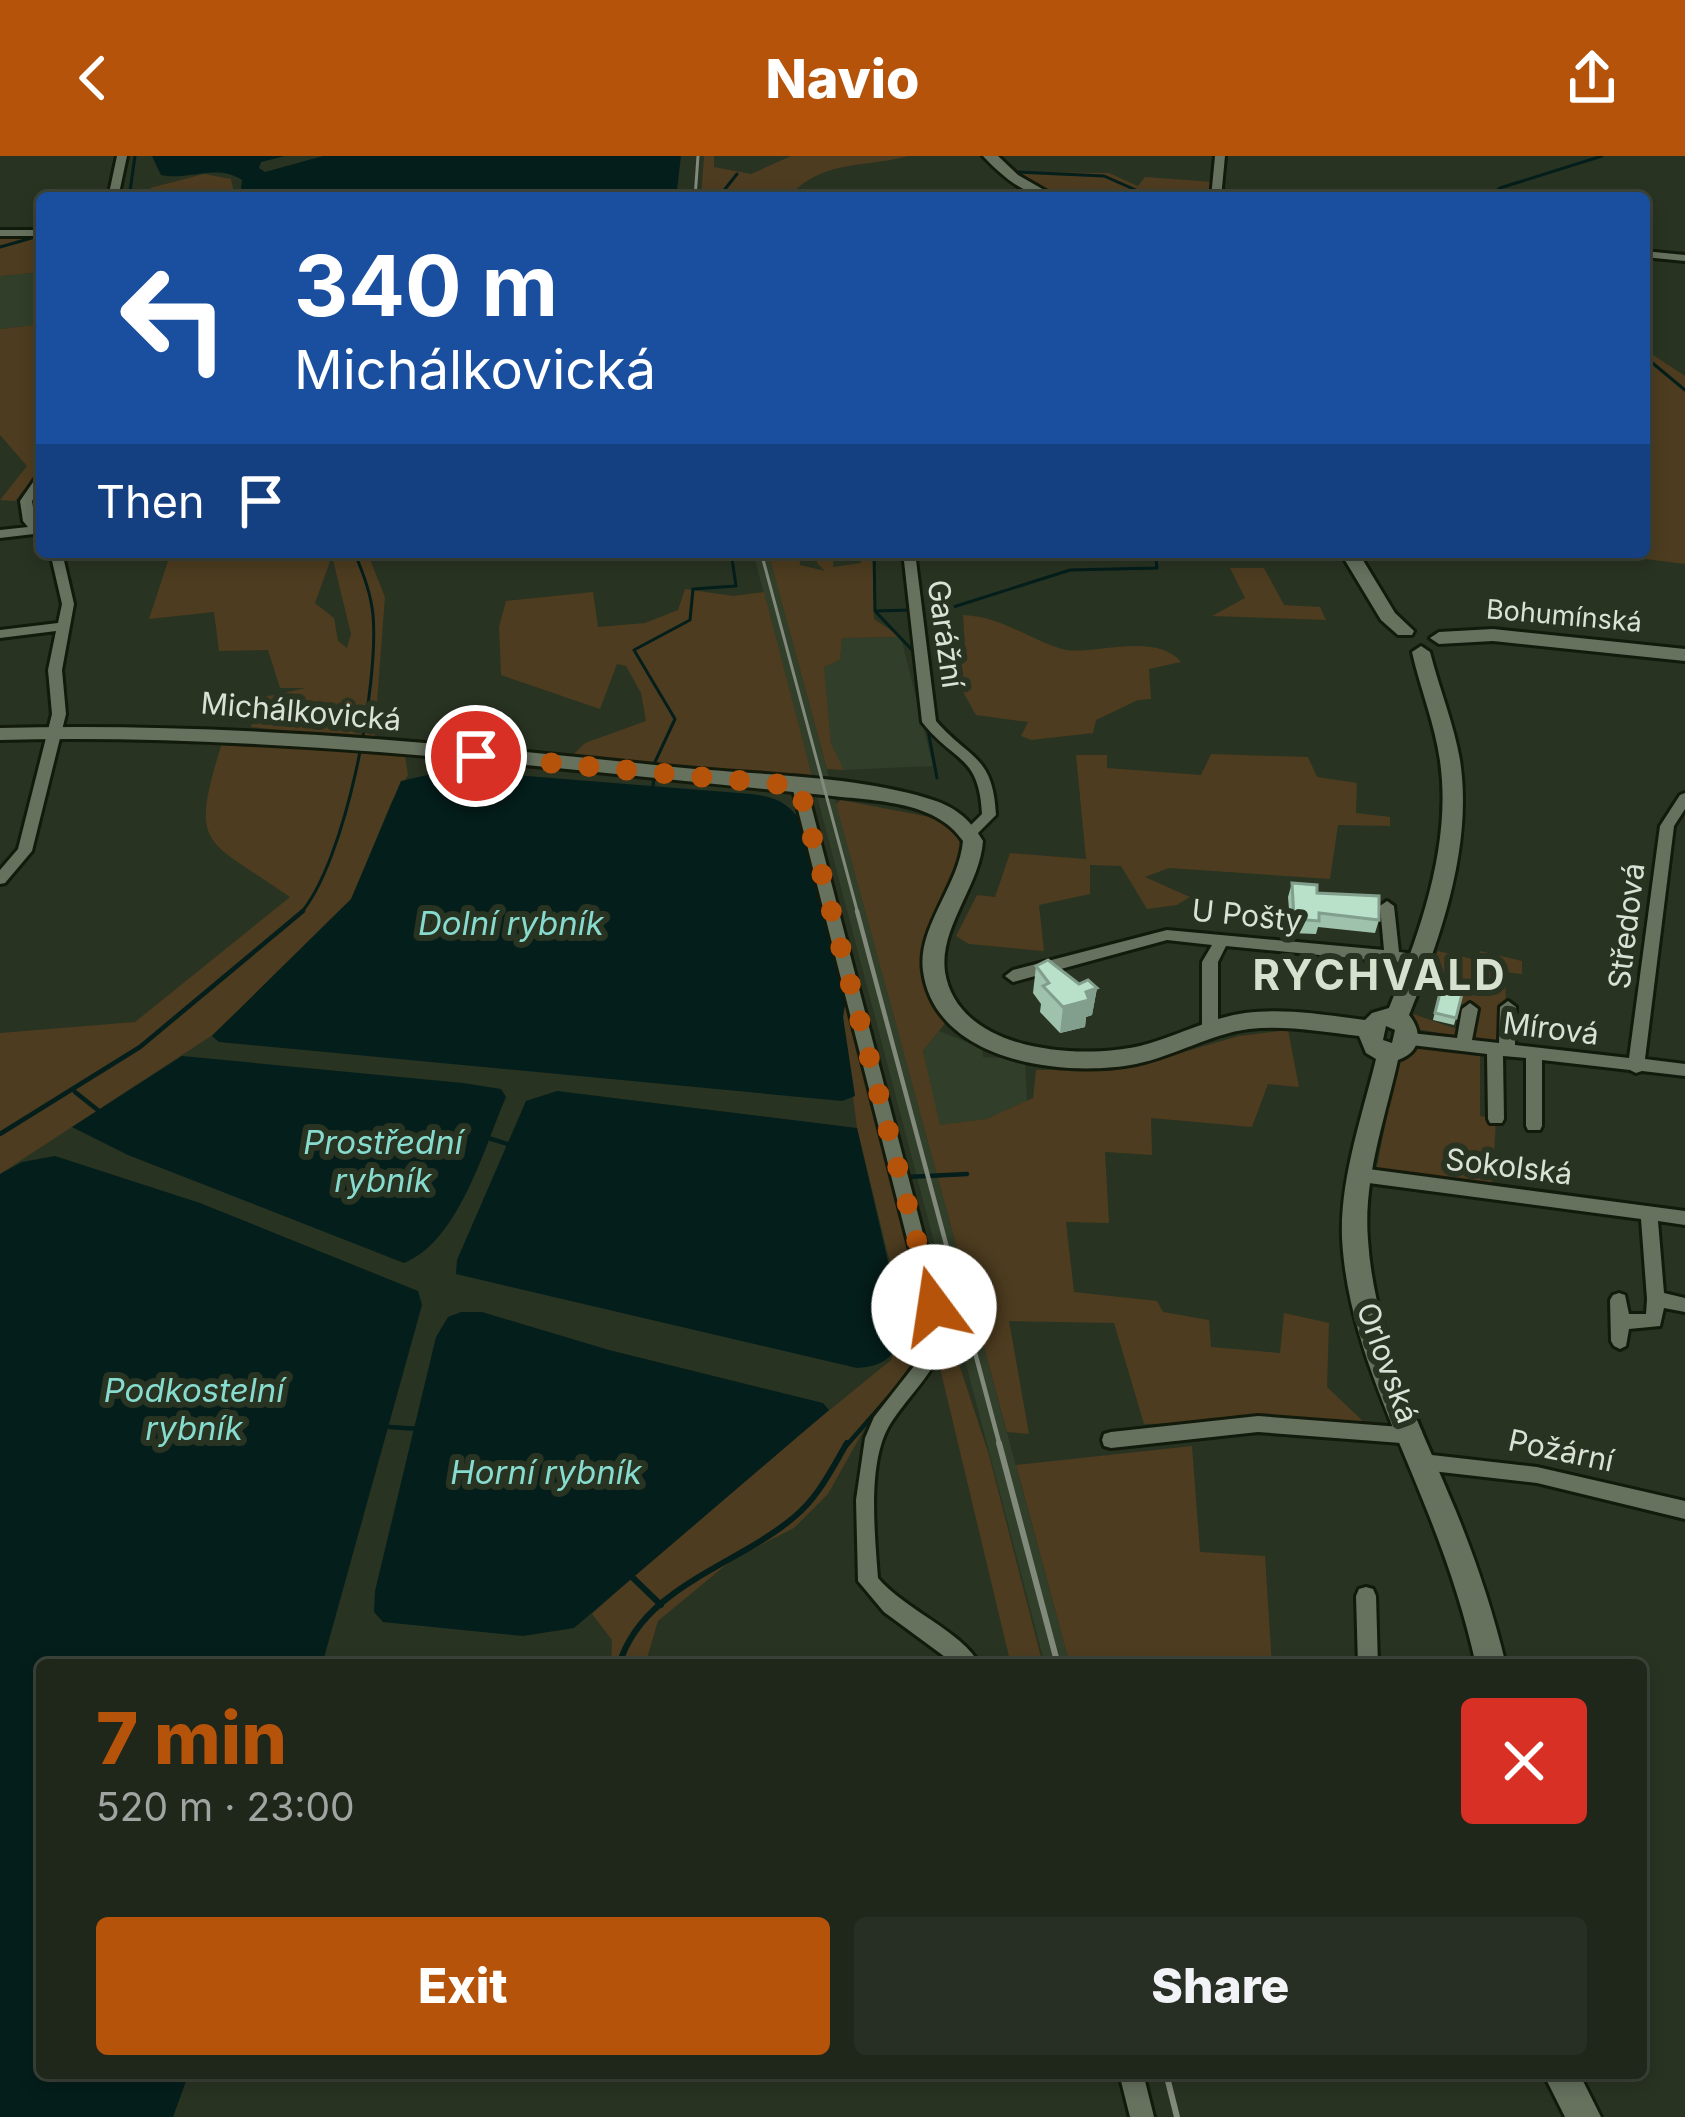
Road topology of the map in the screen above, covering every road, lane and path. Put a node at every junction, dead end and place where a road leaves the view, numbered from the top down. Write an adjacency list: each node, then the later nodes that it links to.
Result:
1 (122, 156): 4 (street)
2 (989, 156): 5 (main road)
3 (1220, 156): 6 (street)
4 (114, 192)
5 (1040, 192)
6 (1217, 192)
7 (0, 233): 8 (street)
8 (36, 233)
9 (1650, 255): 10 (street)
10 (1685, 259)
11 (36, 486): 12 (street)
12 (36, 528)
13 (36, 532): 14 (street)
14 (0, 534)
15 (58, 558): 18 (street)
16 (910, 558): 26 (street, Garážní)
17 (1353, 558): 20 (main road)
18 (63, 626): 19 (street); 22 (street)
19 (0, 634)
20 (1430, 645): 21 (main road, Bohumínská); 31 (main road, Orlovská)
21 (1685, 655)
22 (54, 731): 23 (main road, Michálkovická); 24 (main road, Michálkovická); 27 (street)
23 (0, 734)
24 (799, 786): 26 (main road, Michálkovická); 54 (street)
25 (1685, 798): 40 (street, Středová)
26 (970, 832): 35 (main road)
27 (0, 879)
28 (1387, 906): 30 (street)
29 (1221, 941): 30 (street, U Pošty); 32 (street, U Pošty); 35 (street)
30 (1392, 957): 31 (street, U Pošty)
31 (1417, 959): 36 (main road, Orlovská)
32 (1013, 976)
33 (1508, 1007): 38 (street)
34 (1470, 1009): 37 (street)
35 (1210, 1031): 36 (main road)
36 (1398, 1037): 37 (street, Mírová); 44 (main road, Orlovská)
37 (1463, 1046): 38 (street, Mírová)
38 (1501, 1050): 39 (street, Mírová); 42 (street)
39 (1534, 1054): 40 (street, Mírová); 43 (street)
40 (1636, 1066): 41 (street, Mírová)
41 (1685, 1070)
42 (1496, 1119)
43 (1534, 1126)
44 (1361, 1175): 45 (street, Sokolská); 51 (main road, Orlovská)
45 (1649, 1212): 46 (street, Sokolská); 47 (street)
46 (1685, 1218)
47 (1656, 1299): 48 (street); 49 (street)
48 (1619, 1300)
49 (1685, 1305)
50 (1111, 1440): 51 (street, Požární)
51 (1418, 1449): 52 (street, Požární); 56 (main road, Orlovská)
52 (1685, 1510)
53 (1366, 1596): 55 (street)
54 (963, 1659)
55 (1368, 1659)
56 (1490, 1659)
57 (1132, 2079): 59 (street)
58 (1563, 2079): 60 (main road)
59 (1142, 2117)
60 (1584, 2117)

